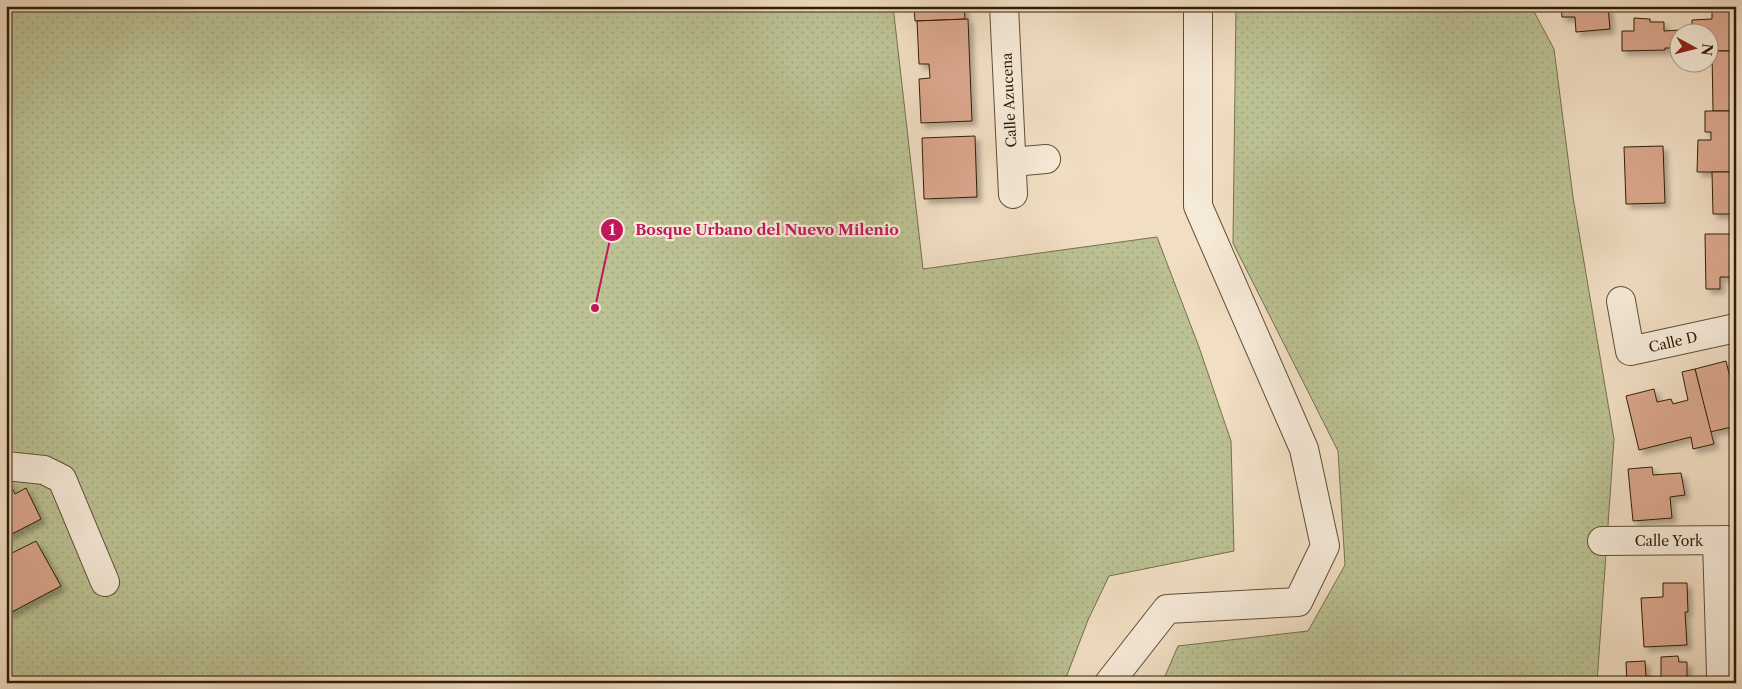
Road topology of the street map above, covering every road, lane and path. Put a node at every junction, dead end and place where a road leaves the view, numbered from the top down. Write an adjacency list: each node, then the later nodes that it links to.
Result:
1 (1004, 6): 4 (street, Calle Azucena)
2 (1198, 6): 13 (street)
3 (1046, 160): 4 (street)
4 (1012, 162): 5 (street, Calle Azucena)
5 (1013, 194)
6 (1621, 301): 7 (street, Calle D)
7 (1736, 328)
8 (6, 466): 11 (street)
9 (1727, 540): 10 (street, Calle York); 12 (street)
10 (1602, 541)
11 (105, 582)
12 (1721, 674)
13 (1109, 683)

